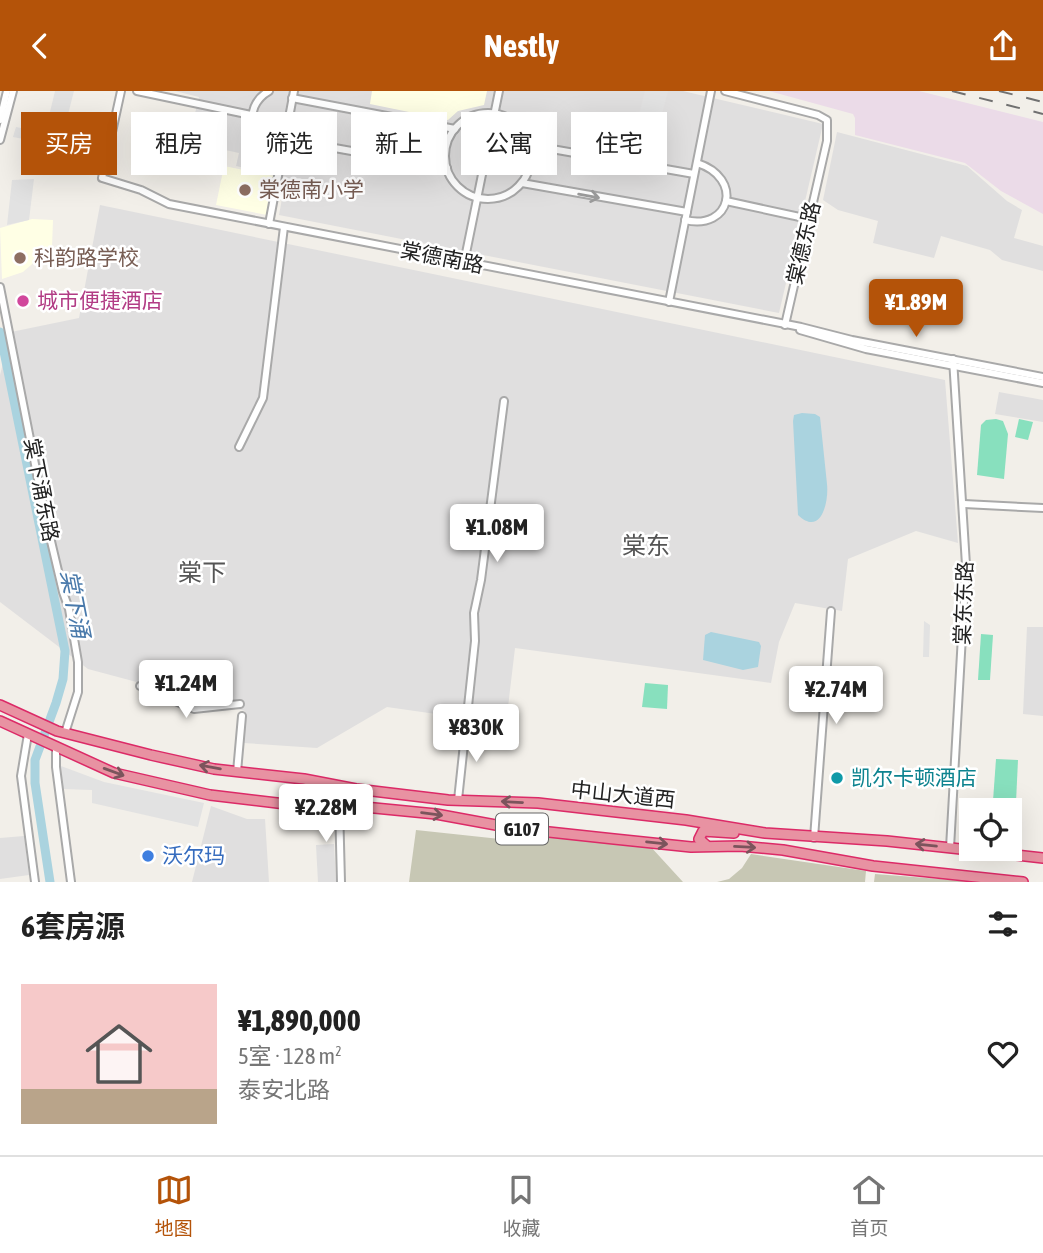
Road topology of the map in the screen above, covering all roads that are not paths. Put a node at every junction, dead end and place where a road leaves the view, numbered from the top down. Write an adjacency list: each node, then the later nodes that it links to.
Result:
1 (6, 91): 13 (street)
2 (13, 91): 16 (street)
3 (121, 91): 30 (street, 棠德南路)
4 (137, 91): 12 (street)
5 (269, 91): 10 (street)
6 (499, 91): 11 (street)
7 (711, 91): 19 (street)
8 (725, 91): 29 (street, 棠德东路)
9 (293, 95): 15 (street)
10 (252, 112)
11 (494, 112)
12 (241, 113)
13 (0, 120)
14 (461, 125): 15 (street)
15 (455, 129): 17 (street)
16 (0, 140)
17 (447, 146)
18 (557, 150): 21 (street)
19 (696, 163): 21 (street); 27 (street)
20 (447, 168): 26 (street)
21 (694, 174): 28 (street)
22 (278, 175): 30 (street)
23 (482, 175): 26 (street)
24 (526, 175): 25 (street)
25 (522, 183): 26 (street); 28 (street, one-way to 28)
26 (477, 197): 32 (street)
27 (726, 201): 28 (street); 29 (street)
28 (686, 216): 34 (street)
29 (809, 219): 35 (street, 棠德东路)
30 (269, 224): 31 (street, 棠德南路)
31 (284, 227): 32 (street, 棠德南路); 40 (street)
32 (464, 263): 34 (street, 棠德南路)
33 (1, 292): 49 (street, 棠下涌东路)
34 (669, 302): 35 (street, 棠德南路)
35 (785, 325): 36 (street, 棠德南路)
36 (953, 363): 37 (street); 38 (street); 41 (street, 棠东东路)
37 (1043, 377)
38 (1043, 383)
39 (505, 401): 53 (street)
40 (239, 447)
41 (964, 504): 42 (street); 58 (street, 棠东东路)
42 (1043, 507)
43 (831, 611): 56 (street)
44 (140, 686): 45 (street)
45 (240, 704)
46 (0, 705): 49 (highway, 中山大道西 / G107)
47 (242, 716): 52 (street)
48 (0, 721): 50 (highway, G107)
49 (61, 732): 52 (highway, 中山大道西 / G107, one-way to 49)
50 (30, 735): 51 (highway, G107); 60 (street)
51 (54, 745): 54 (highway, G107, one-way to 54); 61 (street)
52 (237, 772): 53 (highway, 中山大道西 / G107)
53 (458, 800): 55 (highway, 中山大道西 / G107, one-way to 53)
54 (339, 805): 57 (highway, G107, one-way to 57); 62 (street)
55 (750, 832): 56 (highway, 中山大道西 / G107); 57 (highway)
56 (814, 838): 58 (highway, 中山大道西 / G107, one-way to 56)
57 (707, 846): 63 (highway, G107, one-way to 63)
58 (950, 848): 59 (highway, 中山大道西 / G107)
59 (1043, 858)
60 (35, 882)
61 (71, 882)
62 (341, 882)
63 (1023, 882)

